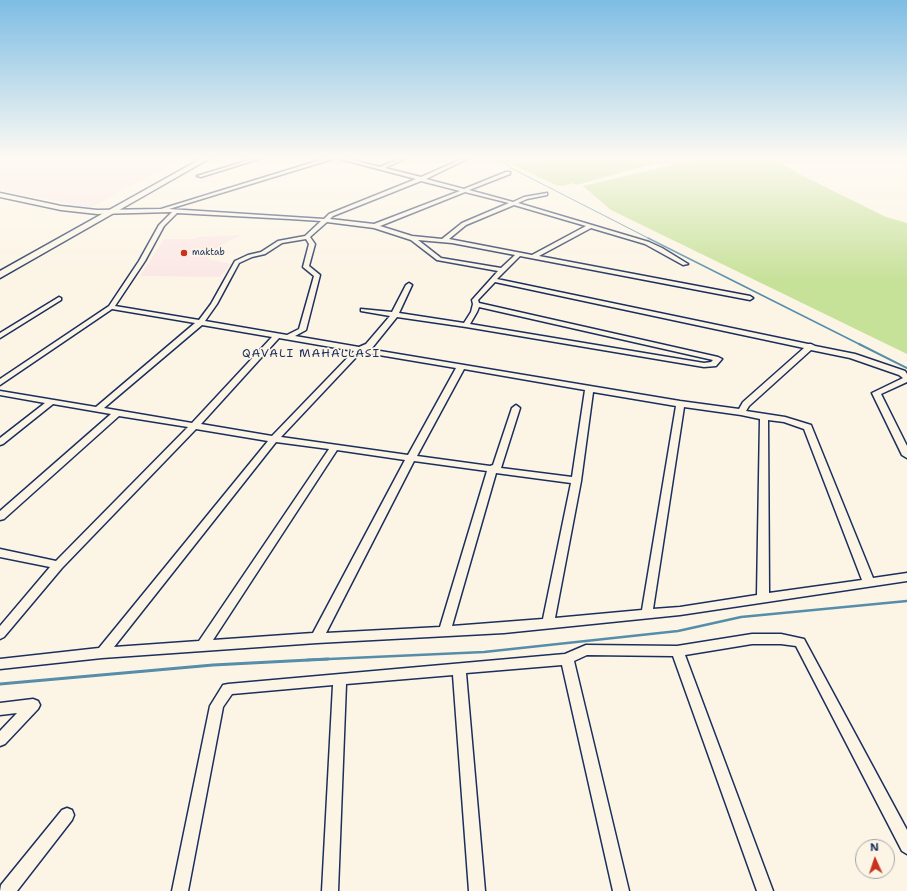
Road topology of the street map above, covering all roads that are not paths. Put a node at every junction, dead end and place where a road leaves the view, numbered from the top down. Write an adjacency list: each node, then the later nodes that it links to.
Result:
1 (15, 199): 11 (street)
2 (130, 199): 11 (highway)
3 (132, 199): 11 (highway)
4 (196, 199): 10 (street)
5 (372, 199): 13 (street)
6 (445, 199): 14 (street)
7 (495, 199): 9 (street)
8 (529, 199): 9 (street)
9 (513, 203): 15 (street); 18 (street)
10 (158, 210): 11 (street); 12 (street)
11 (107, 212): 22 (highway); 24 (highway)
12 (176, 212): 13 (street); 30 (street)
13 (323, 220): 14 (street); 16 (street)
14 (375, 226): 17 (street)
15 (591, 226): 20 (street); 21 (street)
16 (307, 237): 33 (street); 37 (street)
17 (411, 238): 18 (street); 23 (street)
18 (443, 241): 19 (street)
19 (519, 254): 20 (street); 23 (street)
20 (534, 256): 27 (street)
21 (685, 264)
22 (0, 270)
23 (502, 270): 25 (street)
24 (0, 275)
25 (494, 280): 29 (street); 38 (street)
26 (409, 286): 32 (street)
27 (750, 298)
28 (59, 299): 36 (street)
29 (476, 304): 34 (street); 34 (street)
30 (111, 307): 33 (street); 42 (street)
31 (363, 310): 32 (street)
32 (394, 316): 34 (street); 39 (street)
33 (200, 323): 35 (street); 48 (street)
34 (466, 326)
35 (278, 335): 37 (street); 52 (street)
36 (0, 336)
37 (288, 337): 39 (street)
38 (811, 346): 41 (street); 49 (street)
39 (360, 349): 40 (street); 53 (street)
40 (461, 367): 43 (street); 57 (street)
41 (907, 379): 56 (street)
42 (0, 383)
43 (589, 389): 46 (street); 59 (street)
44 (0, 393): 45 (street)
45 (52, 402): 48 (street); 54 (street)
46 (680, 404): 49 (street); 66 (street)
47 (516, 408): 58 (street)
48 (98, 409): 50 (street)
49 (741, 412): 51 (street)
50 (117, 413): 52 (street); 60 (street)
51 (764, 417): 64 (street); 65 (street)
52 (195, 425): 53 (street); 62 (street)
53 (274, 439): 55 (street); 73 (street)
54 (0, 442)
55 (334, 448): 57 (street); 71 (street)
56 (907, 455)
57 (411, 458): 58 (street); 70 (street)
58 (492, 469): 59 (street); 68 (street)
59 (576, 481): 67 (street)
60 (0, 517)
61 (0, 553): 62 (street)
62 (58, 564): 69 (street)
63 (907, 577): 64 (street)
64 (869, 582): 65 (street)
65 (763, 597): 66 (street)
66 (647, 613): 67 (street)
67 (548, 623): 68 (street)
68 (444, 632): 70 (street)
69 (0, 634)
70 (317, 638): 71 (street)
71 (202, 647): 73 (street)
72 (677, 651): 74 (street); 81 (street); 87 (street)
73 (102, 653): 75 (street)
74 (566, 659): 76 (street); 86 (street)
75 (0, 664)
76 (459, 670): 77 (street); 85 (street)
77 (340, 679): 83 (street); 84 (street)
78 (0, 709): 79 (street)
79 (0, 740)
80 (67, 815): 82 (street)
81 (907, 846)
82 (8, 891)
83 (180, 891)
84 (330, 891)
85 (478, 891)
86 (621, 891)
87 (765, 891)

